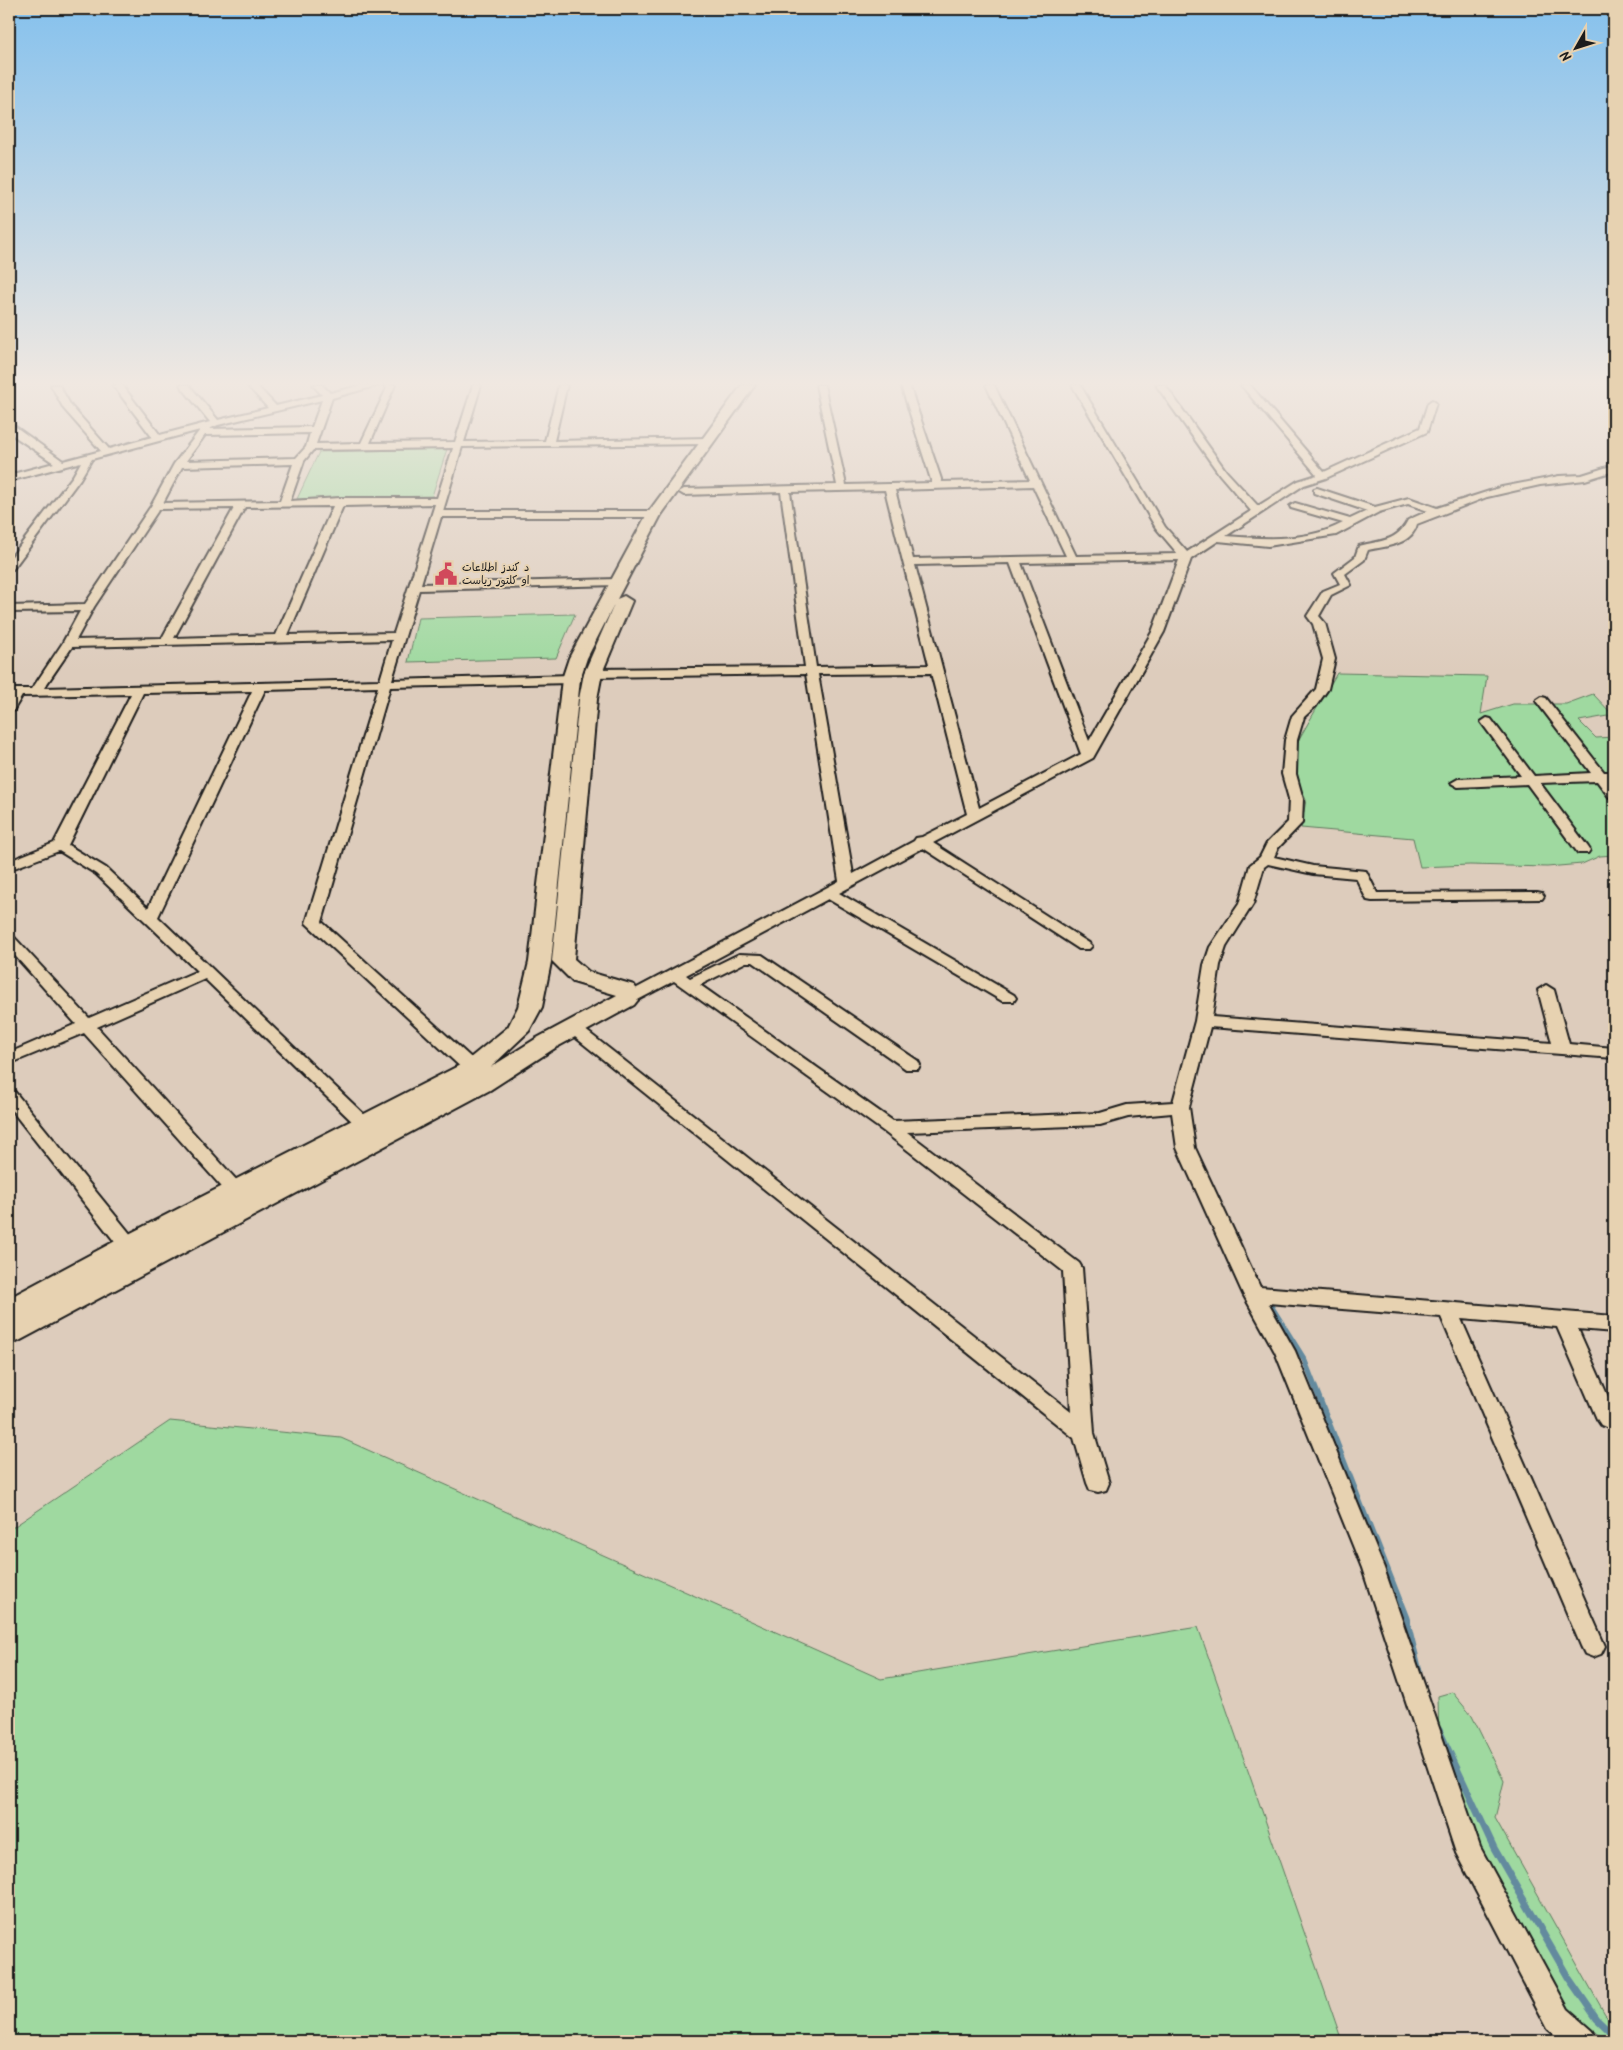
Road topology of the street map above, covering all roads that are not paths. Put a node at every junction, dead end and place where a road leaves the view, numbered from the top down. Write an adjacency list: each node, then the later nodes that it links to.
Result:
1 (74, 481): 37 (street)
2 (170, 481): 24 (street)
3 (292, 481): 21 (street)
4 (448, 481): 20 (street)
5 (679, 481): 30 (main road)
6 (692, 481): 19 (main road)
7 (841, 481): 16 (street)
8 (936, 481): 15 (street)
9 (1133, 481): 33 (street)
10 (1230, 481): 26 (street)
11 (1308, 481): 26 (street)
12 (1551, 481): 28 (street)
13 (1035, 483): 15 (street); 34 (street)
14 (889, 486): 15 (street); 16 (street); 36 (street)
15 (938, 486)
16 (842, 487): 17 (street)
17 (785, 489): 19 (street); 47 (street)
18 (1317, 491): 27 (street)
19 (684, 492): 48 (main road)
20 (441, 501): 22 (street); 29 (street)
21 (285, 502): 22 (street); 23 (street)
22 (340, 502): 43 (street)
23 (242, 503): 24 (street); 44 (street)
24 (156, 506): 40 (street)
25 (1295, 506): 31 (street)
26 (1256, 510): 32 (street)
27 (1375, 510): 28 (street); 31 (street)
28 (1436, 511): 67 (street)
29 (437, 514): 30 (street); 39 (street)
30 (654, 514): 38 (main road)
31 (1353, 523): 32 (street)
32 (1216, 538): 33 (street)
33 (1186, 557): 34 (street); 58 (street)
34 (1072, 558): 35 (street)
35 (1014, 560): 36 (street); 58 (street)
36 (909, 562): 46 (street)
37 (9, 567)
38 (617, 582): 39 (street); 49 (main road)
39 (416, 587): 42 (street)
40 (88, 607): 41 (street); 45 (street)
41 (9, 609)
42 (399, 636): 43 (street); 50 (street)
43 (280, 640): 44 (street)
44 (166, 642): 45 (street)
45 (68, 644): 54 (street)
46 (935, 668): 47 (street); 63 (street)
47 (811, 670): 48 (street); 69 (street)
48 (593, 674): 75 (main road)
49 (571, 678): 50 (street); 76 (main road)
50 (385, 684): 51 (street); 89 (street)
51 (260, 687): 52 (street); 72 (street)
52 (138, 691): 54 (street); 65 (street)
53 (14, 692): 54 (street); 56 (street)
54 (36, 692)
55 (1542, 701): 59 (street)
56 (9, 708)
57 (1487, 722): 60 (street)
58 (1088, 755): 63 (street)
59 (1608, 776): 60 (street); 62 (street)
60 (1531, 780): 61 (street); 66 (street)
61 (1458, 783)
62 (1614, 794)
63 (974, 816): 64 (street)
64 (921, 842): 69 (street); 74 (street)
65 (60, 846): 68 (street); 72 (street)
66 (1583, 850)
67 (1266, 859): 71 (street); 82 (street)
68 (9, 866)
69 (847, 883): 70 (street)
70 (828, 893): 78 (street); 80 (street)
71 (1537, 896)
72 (150, 919): 77 (street)
73 (9, 940): 83 (street)
74 (1084, 946)
75 (563, 961): 76 (main road); 81 (main road)
76 (540, 962): 89 (main road)
77 (206, 973): 83 (street); 92 (street)
78 (683, 979): 81 (street); 88 (street); 93 (street)
79 (1546, 990): 85 (street)
80 (1008, 998)
81 (626, 1000): 84 (main road)
82 (1204, 1021): 85 (street); 91 (street)
83 (85, 1026): 87 (street); 94 (street)
84 (573, 1029): 101 (main road); 103 (street)
85 (1562, 1048): 86 (street)
86 (1614, 1053)
87 (9, 1059)
88 (912, 1065)
89 (473, 1069): 92 (main road)
90 (9, 1096): 95 (street)
91 (1180, 1107): 93 (street); 96 (street)
92 (366, 1125): 94 (main road)
93 (889, 1127): 103 (street)
94 (235, 1190): 95 (main road)
95 (129, 1246): 97 (main road)
96 (1253, 1294): 98 (street); 106 (street)
97 (9, 1311)
98 (1448, 1311): 99 (street); 105 (street)
99 (1564, 1320): 100 (street); 102 (street)
100 (1614, 1324)
101 (9, 1333)
102 (1608, 1419)
103 (1083, 1433): 104 (street)
104 (1098, 1483)
105 (1593, 1646)
106 (1583, 2041)

